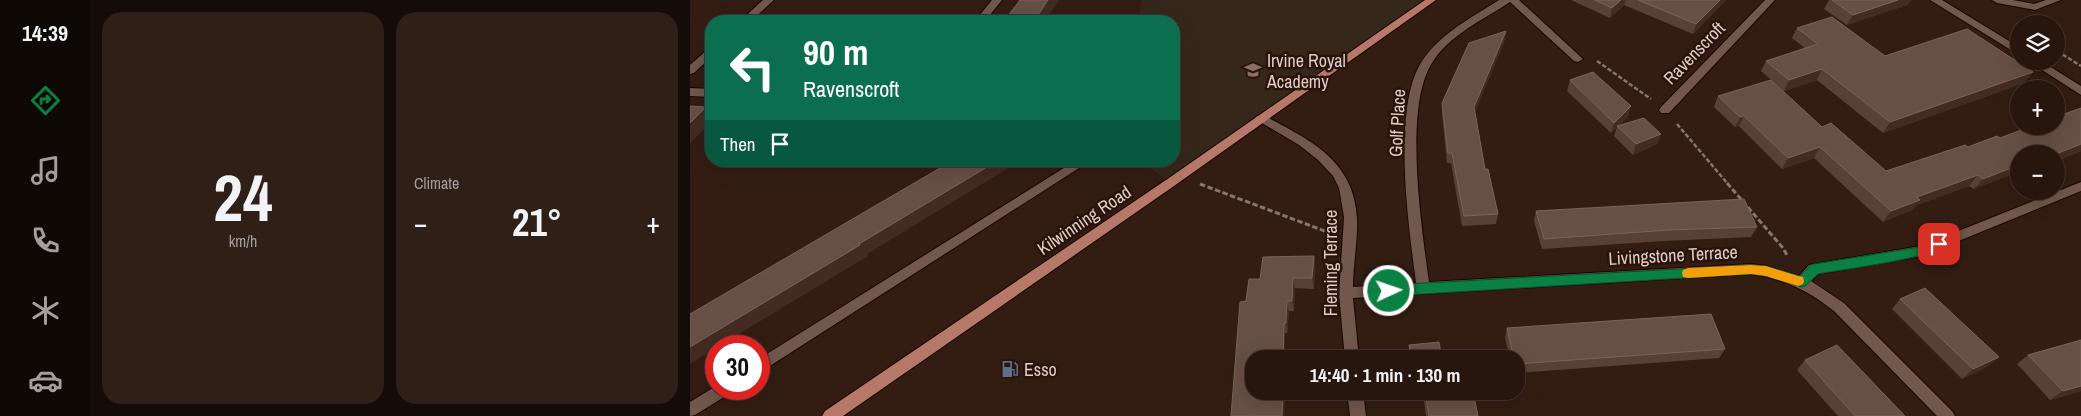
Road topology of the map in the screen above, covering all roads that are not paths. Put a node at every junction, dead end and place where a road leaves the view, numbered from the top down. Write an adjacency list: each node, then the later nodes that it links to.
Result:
1 (768, 0): 10 (street)
2 (997, 0): 11 (street)
3 (1431, 0): 21 (main road, Kilwinning Road)
4 (1506, 0): 25 (street, Golf Place)
5 (1513, 0): 14 (street)
6 (1770, 0): 20 (street, Ravenscroft)
7 (1935, 0): 12 (street)
8 (1997, 0): 9 (street)
9 (2056, 0)
10 (752, 15)
11 (985, 15)
12 (2010, 46)
13 (705, 57): 16 (street)
14 (1578, 59)
15 (2047, 70): 18 (street)
16 (690, 71)
17 (690, 92): 19 (street)
18 (2081, 92)
19 (705, 93)
20 (1665, 110)
21 (1261, 119): 26 (street, Fleming Terrace); 32 (main road, Kilwinning Road)
22 (1075, 167): 28 (street)
23 (2081, 186): 24 (street)
24 (1802, 282): 25 (street, Livingstone Terrace); 34 (street, Livingstone Terrace)
25 (1423, 288): 26 (street, Livingstone Terrace)
26 (1346, 293): 27 (street, Fleming Terrace)
27 (1351, 350)
28 (770, 360)
29 (706, 400): 31 (street)
30 (1356, 400): 33 (street)
31 (690, 410)
32 (830, 416)
33 (1358, 416)
34 (1947, 416)

